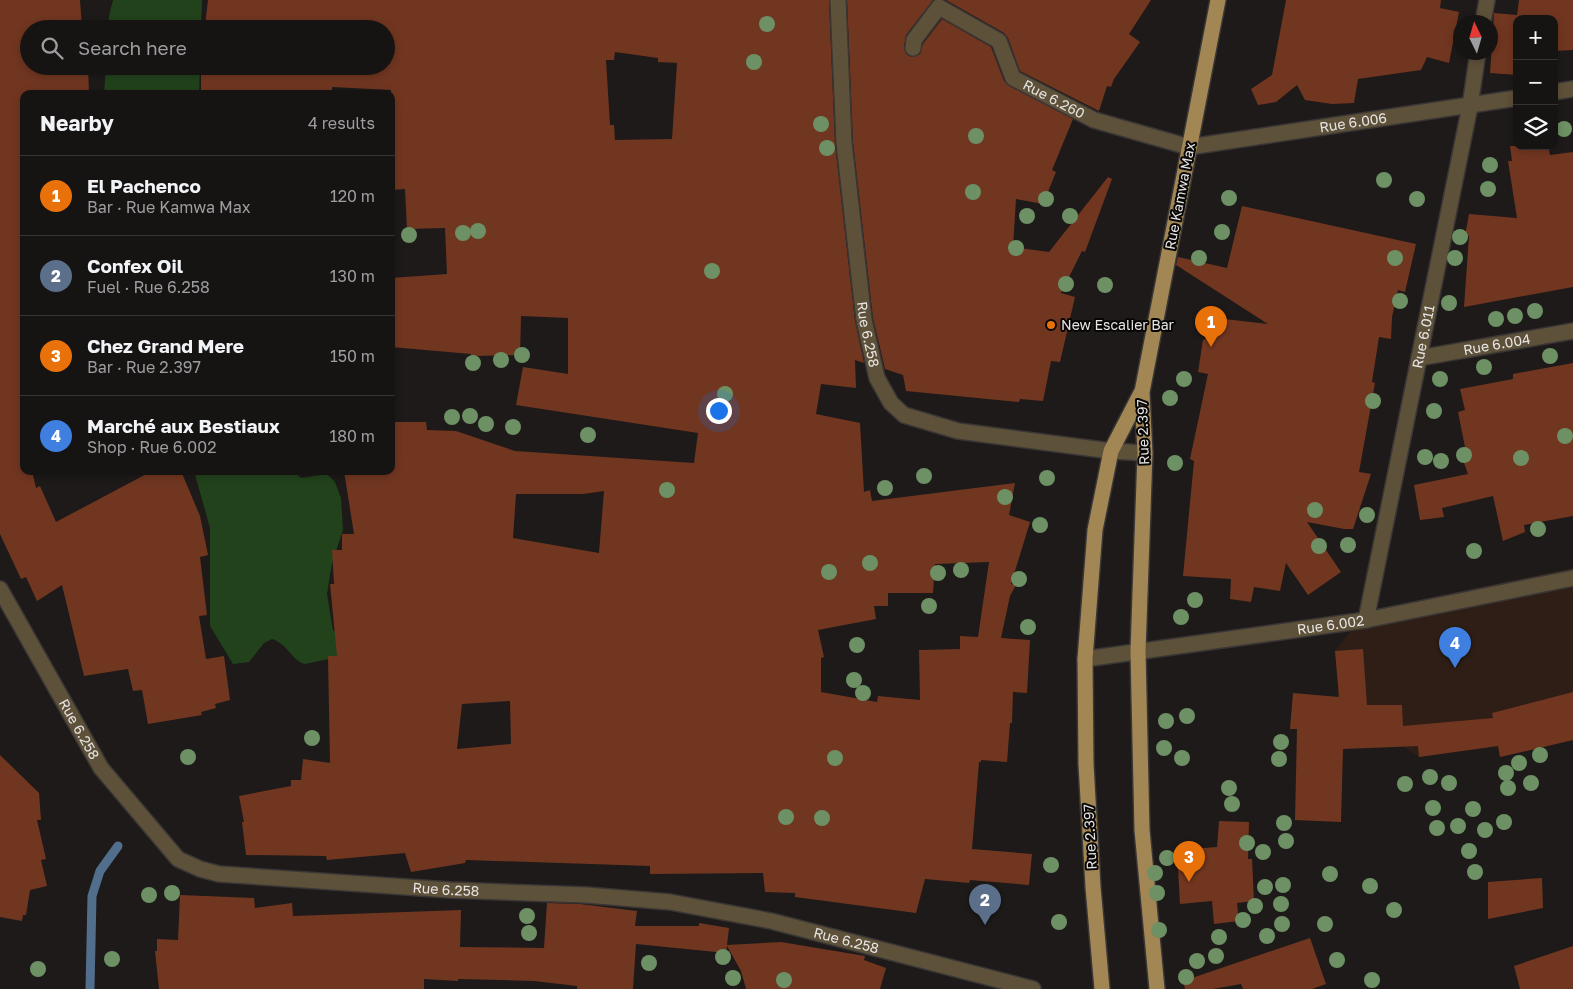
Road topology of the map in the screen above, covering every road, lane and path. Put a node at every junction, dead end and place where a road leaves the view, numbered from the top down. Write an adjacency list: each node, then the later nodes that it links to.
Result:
1 (838, 0): 15 (street, Rue 6.258)
2 (1218, 0): 11 (main road, Rue Kamwa Max)
3 (1487, 0): 4 (street)
4 (1484, 15)
5 (913, 48): 11 (street, Rue 6.260)
6 (1477, 60): 10 (street, Rue 6.011)
7 (1573, 89): 8 (street)
8 (1558, 91)
9 (1513, 99): 10 (street, Rue 6.006)
10 (1470, 106): 11 (street, Rue 6.006); 13 (street, Rue 6.011)
11 (1189, 147): 14 (main road, Rue Kamwa Max)
12 (1573, 330): 13 (street, Rue 6.004)
13 (1419, 358): 19 (street, Rue 6.011)
14 (1142, 392): 15 (main road, Rue 2.397); 16 (main road, Rue 2.397)
15 (1111, 451): 16 (street, Rue 6.258); 21 (main road, Rue 2.397)
16 (1146, 453): 20 (main road, Rue 2.397)
17 (1573, 578): 19 (street, Rue 6.002)
18 (0, 589): 22 (street, Rue 6.258)
19 (1366, 620): 20 (street, Rue 6.002)
20 (1138, 651): 21 (street, Rue 6.002); 24 (main road, Rue 2.397)
21 (1085, 659): 23 (main road, Rue 2.397)
22 (1033, 989)
23 (1102, 989)
24 (1157, 989)

